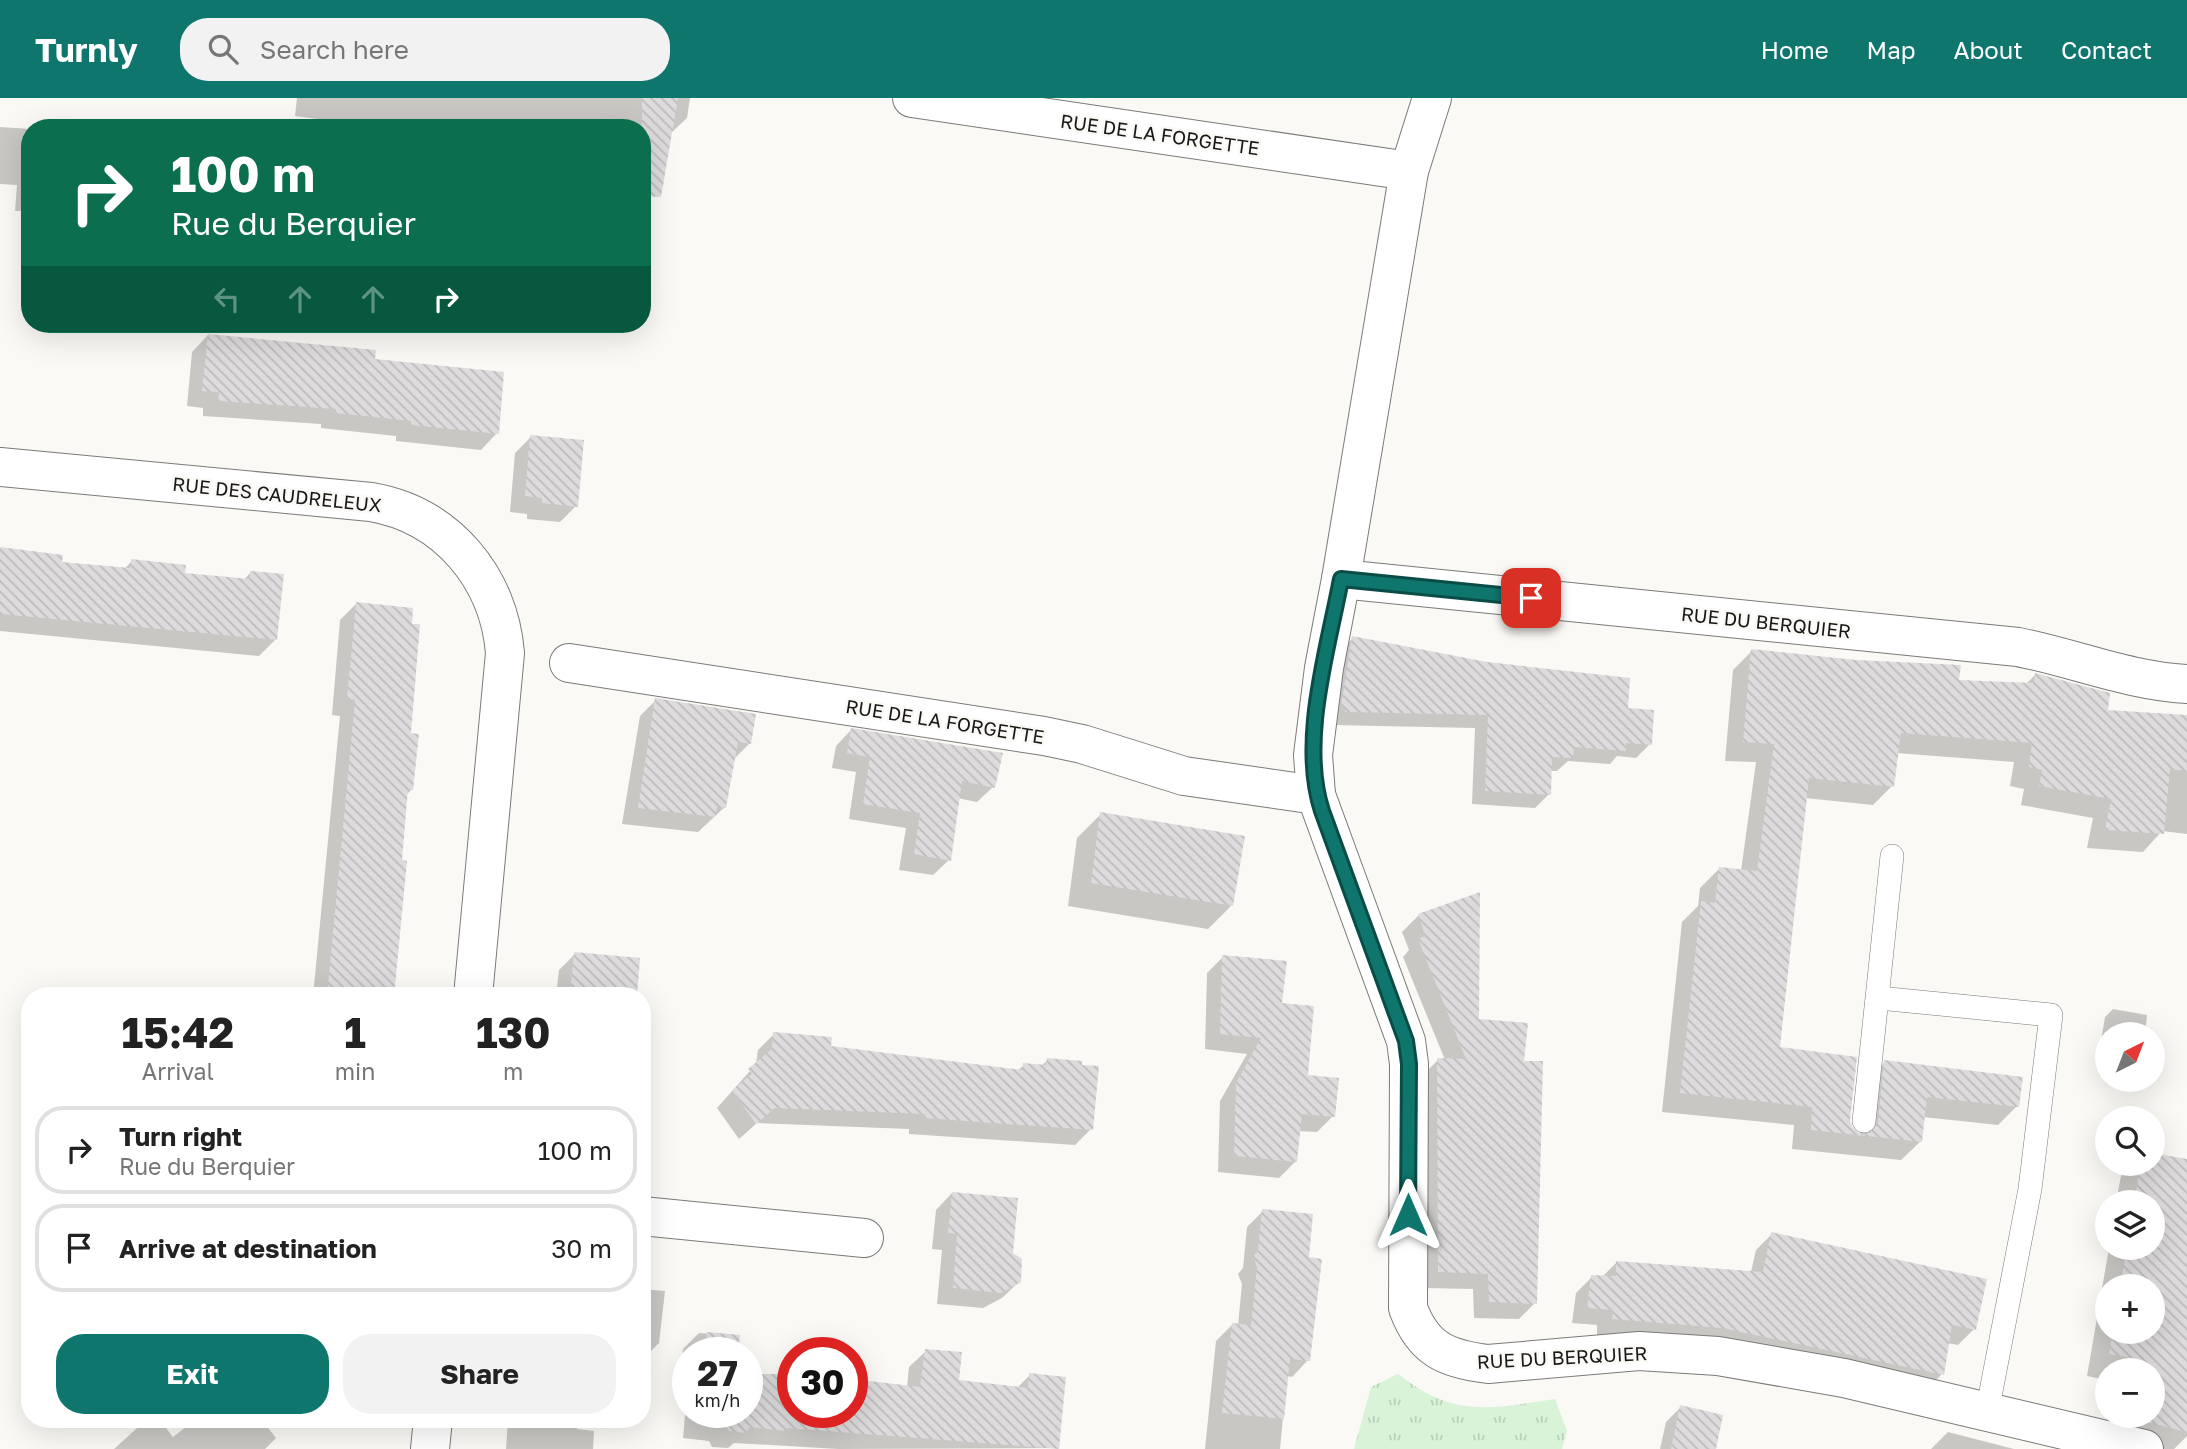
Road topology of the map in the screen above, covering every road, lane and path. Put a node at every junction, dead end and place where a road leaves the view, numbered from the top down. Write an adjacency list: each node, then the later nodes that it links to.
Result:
1 (912, 98): 3 (street, RUE DE LA FORGETTE)
2 (1432, 98): 3 (street, RUE DU BERQUIER)
3 (1409, 171): 5 (street, RUE DU BERQUIER)
4 (0, 467): 10 (street, RUE DES CAUDRELEUX)
5 (1341, 579): 7 (street, RUE DU BERQUIER); 8 (street, RUE DU BERQUIER)
6 (569, 663): 8 (street, RUE DE LA FORGETTE)
7 (2187, 684)
8 (1316, 795): 15 (street, RUE DU BERQUIER)
9 (1892, 856): 11 (lane)
10 (474, 987)
11 (1879, 999): 12 (lane); 15 (lane)
12 (1864, 1121)
13 (651, 1217): 14 (street)
14 (864, 1238)
15 (1987, 1412): 18 (street, RUE DU BERQUIER)
16 (432, 1428): 17 (street)
17 (429, 1449)
18 (2144, 1449)

